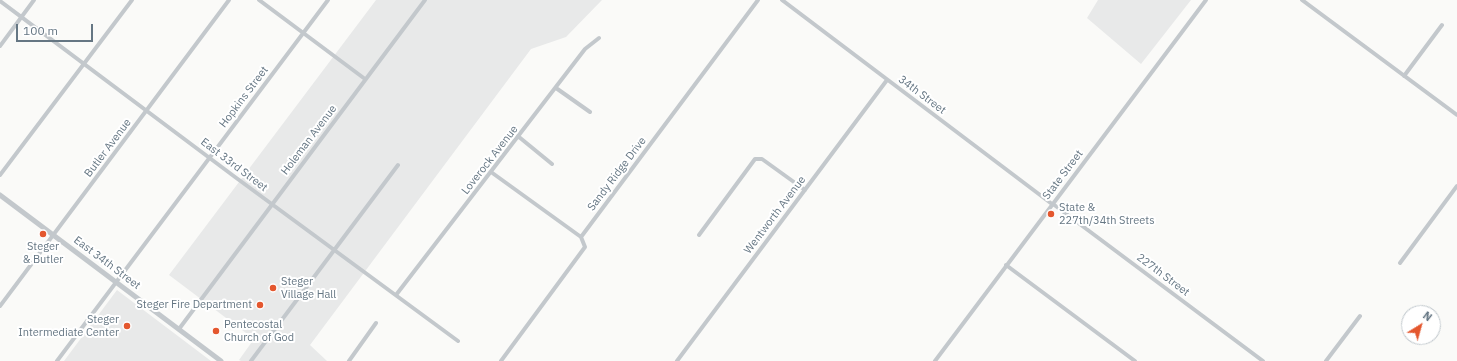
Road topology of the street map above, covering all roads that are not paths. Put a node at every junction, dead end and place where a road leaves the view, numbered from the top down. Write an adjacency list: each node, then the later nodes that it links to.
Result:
1 (34, 0): 12 (street)
2 (132, 0): 17 (street)
3 (229, 0): 22 (street, Butler Avenue)
4 (259, 0): 14 (street)
5 (328, 0): 14 (street, Hopkins Street)
6 (425, 0): 19 (street, Holeman Avenue)
7 (758, 0): 38 (street, Sandy Ridge Drive)
8 (782, 0): 20 (street, 34th Street)
9 (1206, 0): 35 (street, State Street)
10 (1302, 0): 18 (street)
11 (0, 1): 12 (street, East 33rd Street)
12 (22, 17): 16 (street); 17 (street, East 33rd Street)
13 (1442, 25): 18 (street)
14 (304, 33): 19 (street); 26 (street, Hopkins Street)
15 (599, 38): 21 (street, Loverock Avenue)
16 (0, 46)
17 (84, 64): 22 (street, East 33rd Street); 30 (street)
18 (1404, 76): 24 (street)
19 (366, 79): 34 (street, Holeman Avenue)
20 (887, 80): 32 (street, Wentworth Avenue); 35 (street, 34th Street)
21 (556, 88): 23 (street); 25 (street, Loverock Avenue)
22 (146, 111): 26 (street, East 33rd Street); 36 (street, Butler Avenue)
23 (590, 112)
24 (1457, 115)
25 (518, 137): 27 (street); 29 (street, Loverock Avenue)
26 (210, 158): 34 (street, East 33rd Street); 42 (street, Hopkins Street)
27 (552, 164)
28 (398, 165): 39 (street)
29 (491, 172): 38 (street); 43 (street, Loverock Avenue)
30 (0, 175)
31 (1457, 186): 40 (street)
32 (805, 190): 37 (street); 54 (street, Wentworth Avenue)
33 (0, 196): 36 (street, East 34th Street)
34 (272, 204): 39 (street, East 33rd Street); 47 (street, Holeman Avenue)
35 (1052, 204): 41 (street, State Street); 57 (street, 227th Street)
36 (53, 235): 42 (street, East 34th Street); 44 (street, Butler Avenue)
37 (699, 235)
38 (581, 237): 53 (street)
39 (335, 250): 43 (street, East 33rd Street); 51 (street)
40 (1400, 263)
41 (1006, 266): 55 (street, State Street); 56 (street)
42 (116, 282): 47 (street, East 34th Street); 49 (street, Hopkins Street)
43 (396, 295): 48 (street, East 33rd Street)
44 (0, 306)
45 (1360, 316): 58 (street)
46 (376, 323): 52 (street)
47 (178, 329): 50 (street, East 34th Street)
48 (458, 341)
49 (57, 361)
50 (221, 361)
51 (251, 361)
52 (348, 361)
53 (502, 361)
54 (677, 361)
55 (935, 361)
56 (1135, 361)
57 (1263, 361)
58 (1326, 361)

